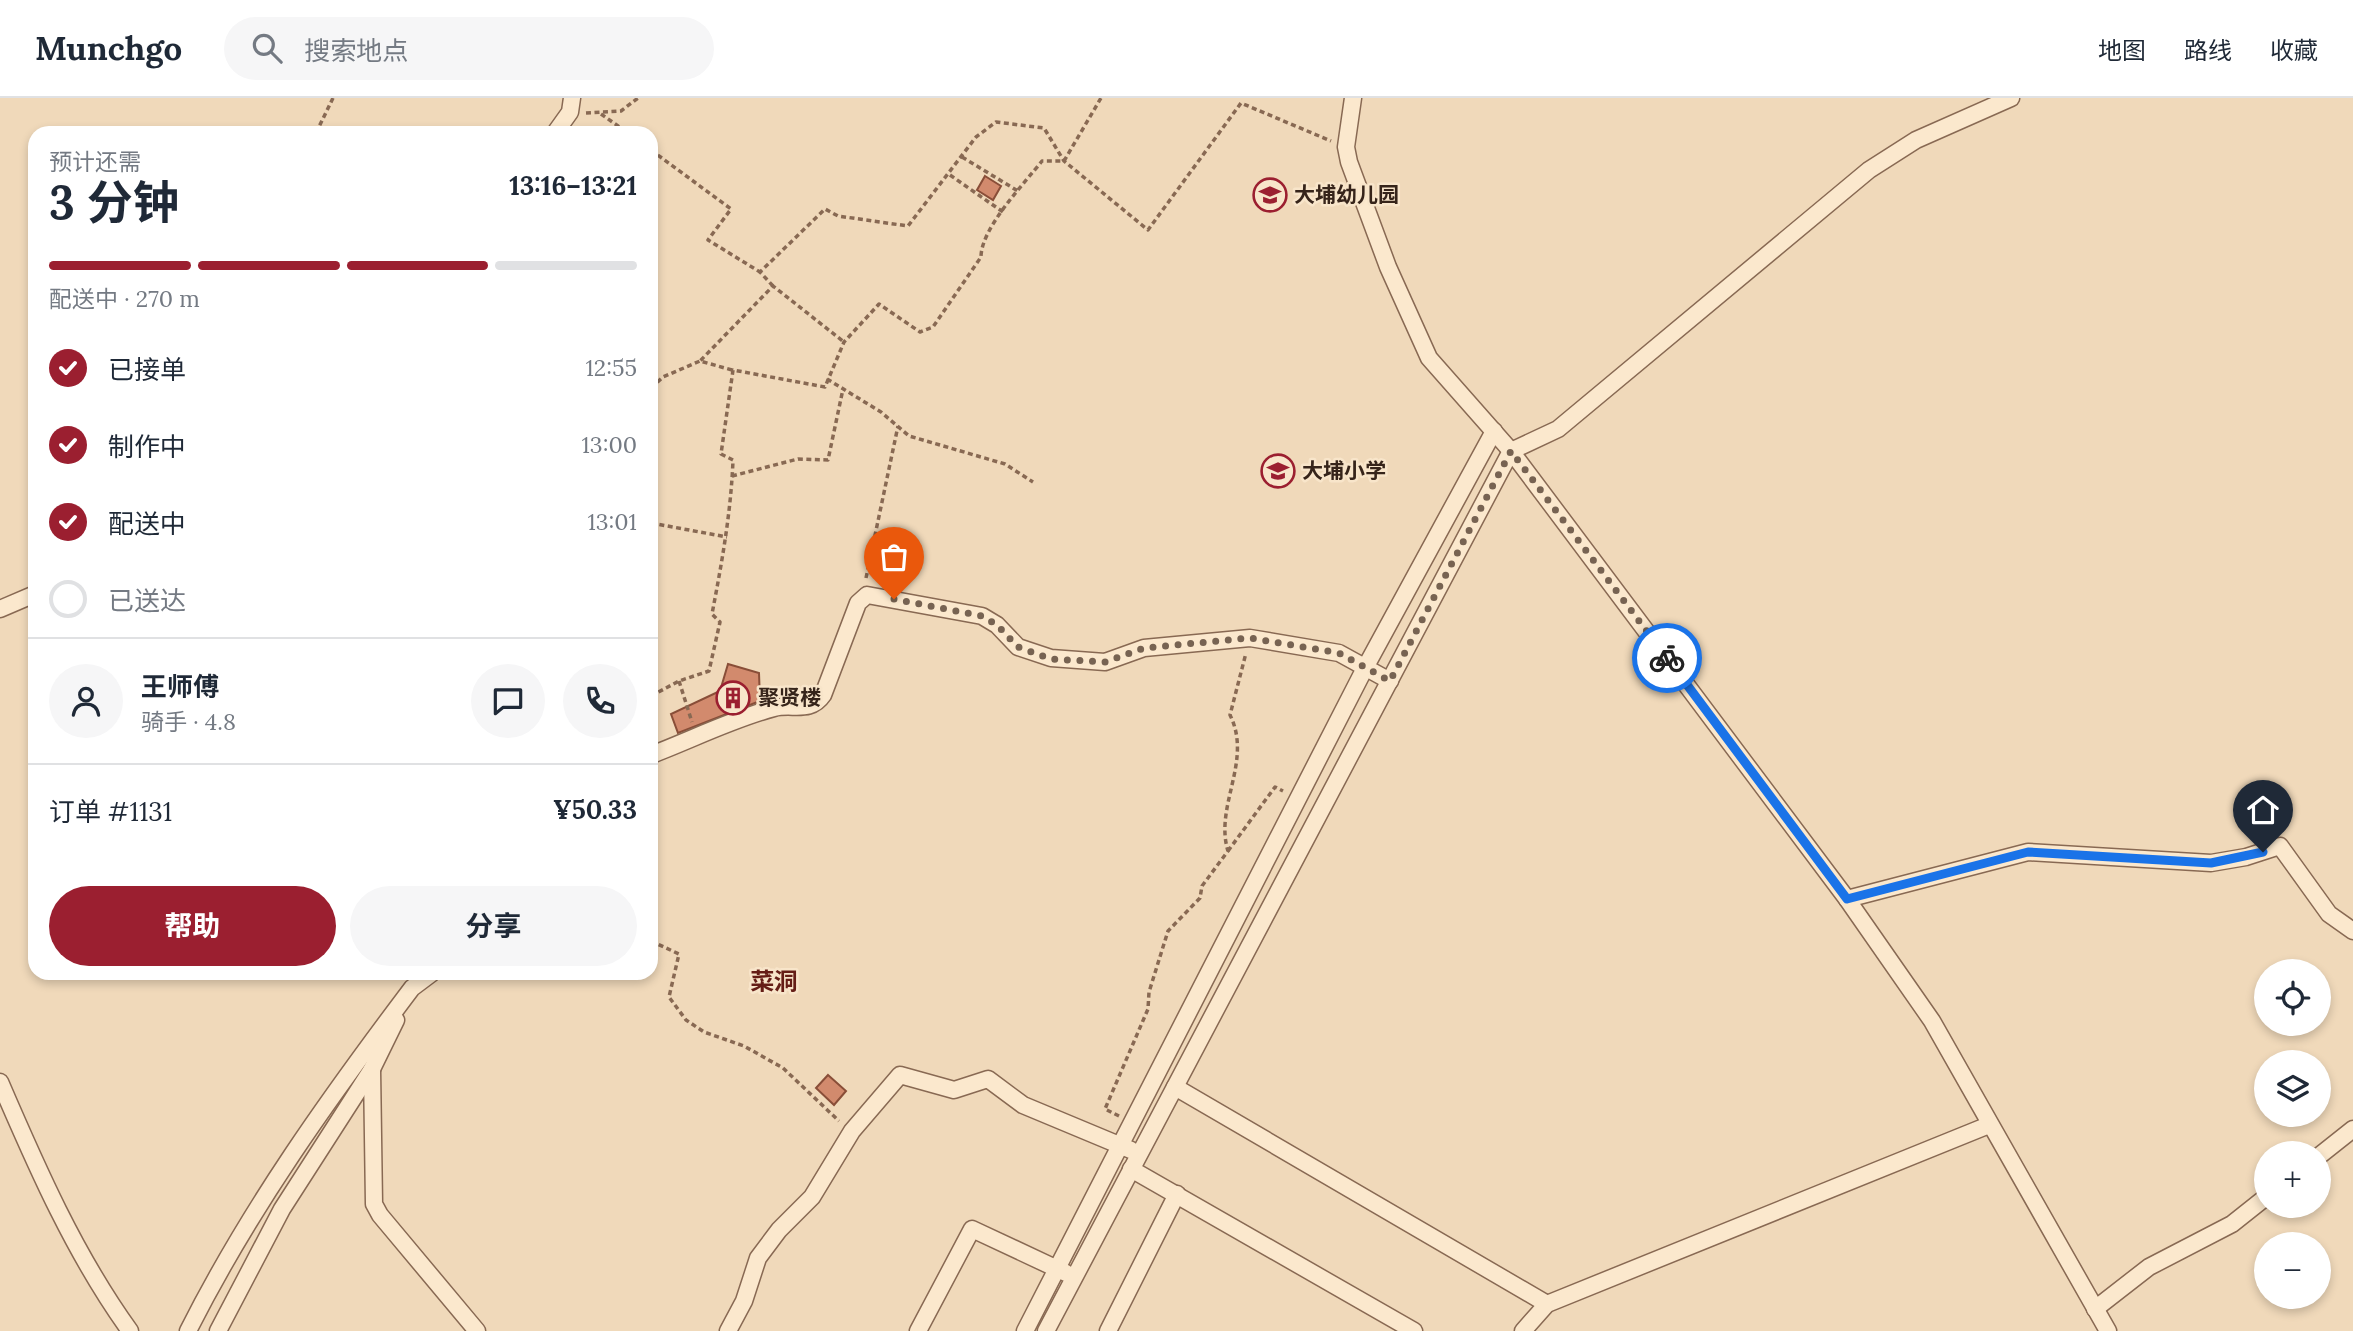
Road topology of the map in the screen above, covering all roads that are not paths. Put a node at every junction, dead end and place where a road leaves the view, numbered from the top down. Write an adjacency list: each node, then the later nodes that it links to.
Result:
1 (1353, 98): 5 (street)
2 (2011, 98): 6 (street)
3 (571, 105): 4 (street)
4 (559, 126)
5 (1494, 431): 6 (street); 9 (street)
6 (1511, 451): 10 (street); 12 (street)
7 (28, 597): 8 (street)
8 (0, 609)
9 (1366, 668): 10 (street); 11 (street); 21 (street)
10 (1390, 681): 18 (street)
11 (658, 752)
12 (1847, 899): 13 (street); 19 (street)
13 (2353, 931)
14 (411, 981): 15 (street); 16 (street)
15 (357, 1061): 16 (street); 32 (street)
16 (372, 1069): 33 (street); 34 (street)
17 (0, 1082): 31 (street)
18 (1175, 1087): 23 (street); 29 (street)
19 (1989, 1125): 29 (street); 30 (street)
20 (2353, 1129): 22 (street)
21 (1121, 1146): 23 (street); 27 (street); 35 (street)
22 (2331, 1146)
23 (1139, 1154): 24 (street)
24 (1131, 1169): 25 (street); 28 (street)
25 (1177, 1194): 39 (street); 40 (street)
26 (2254, 1207): 30 (street)
27 (1057, 1269): 28 (street); 36 (street); 37 (street)
28 (1074, 1277): 38 (street)
29 (1547, 1304): 41 (street)
30 (2095, 1309): 42 (street)
31 (130, 1331)
32 (188, 1331)
33 (218, 1331)
34 (477, 1331)
35 (728, 1331)
36 (918, 1331)
37 (1025, 1331)
38 (1045, 1331)
39 (1108, 1331)
40 (1414, 1331)
41 (1522, 1331)
42 (2108, 1331)

